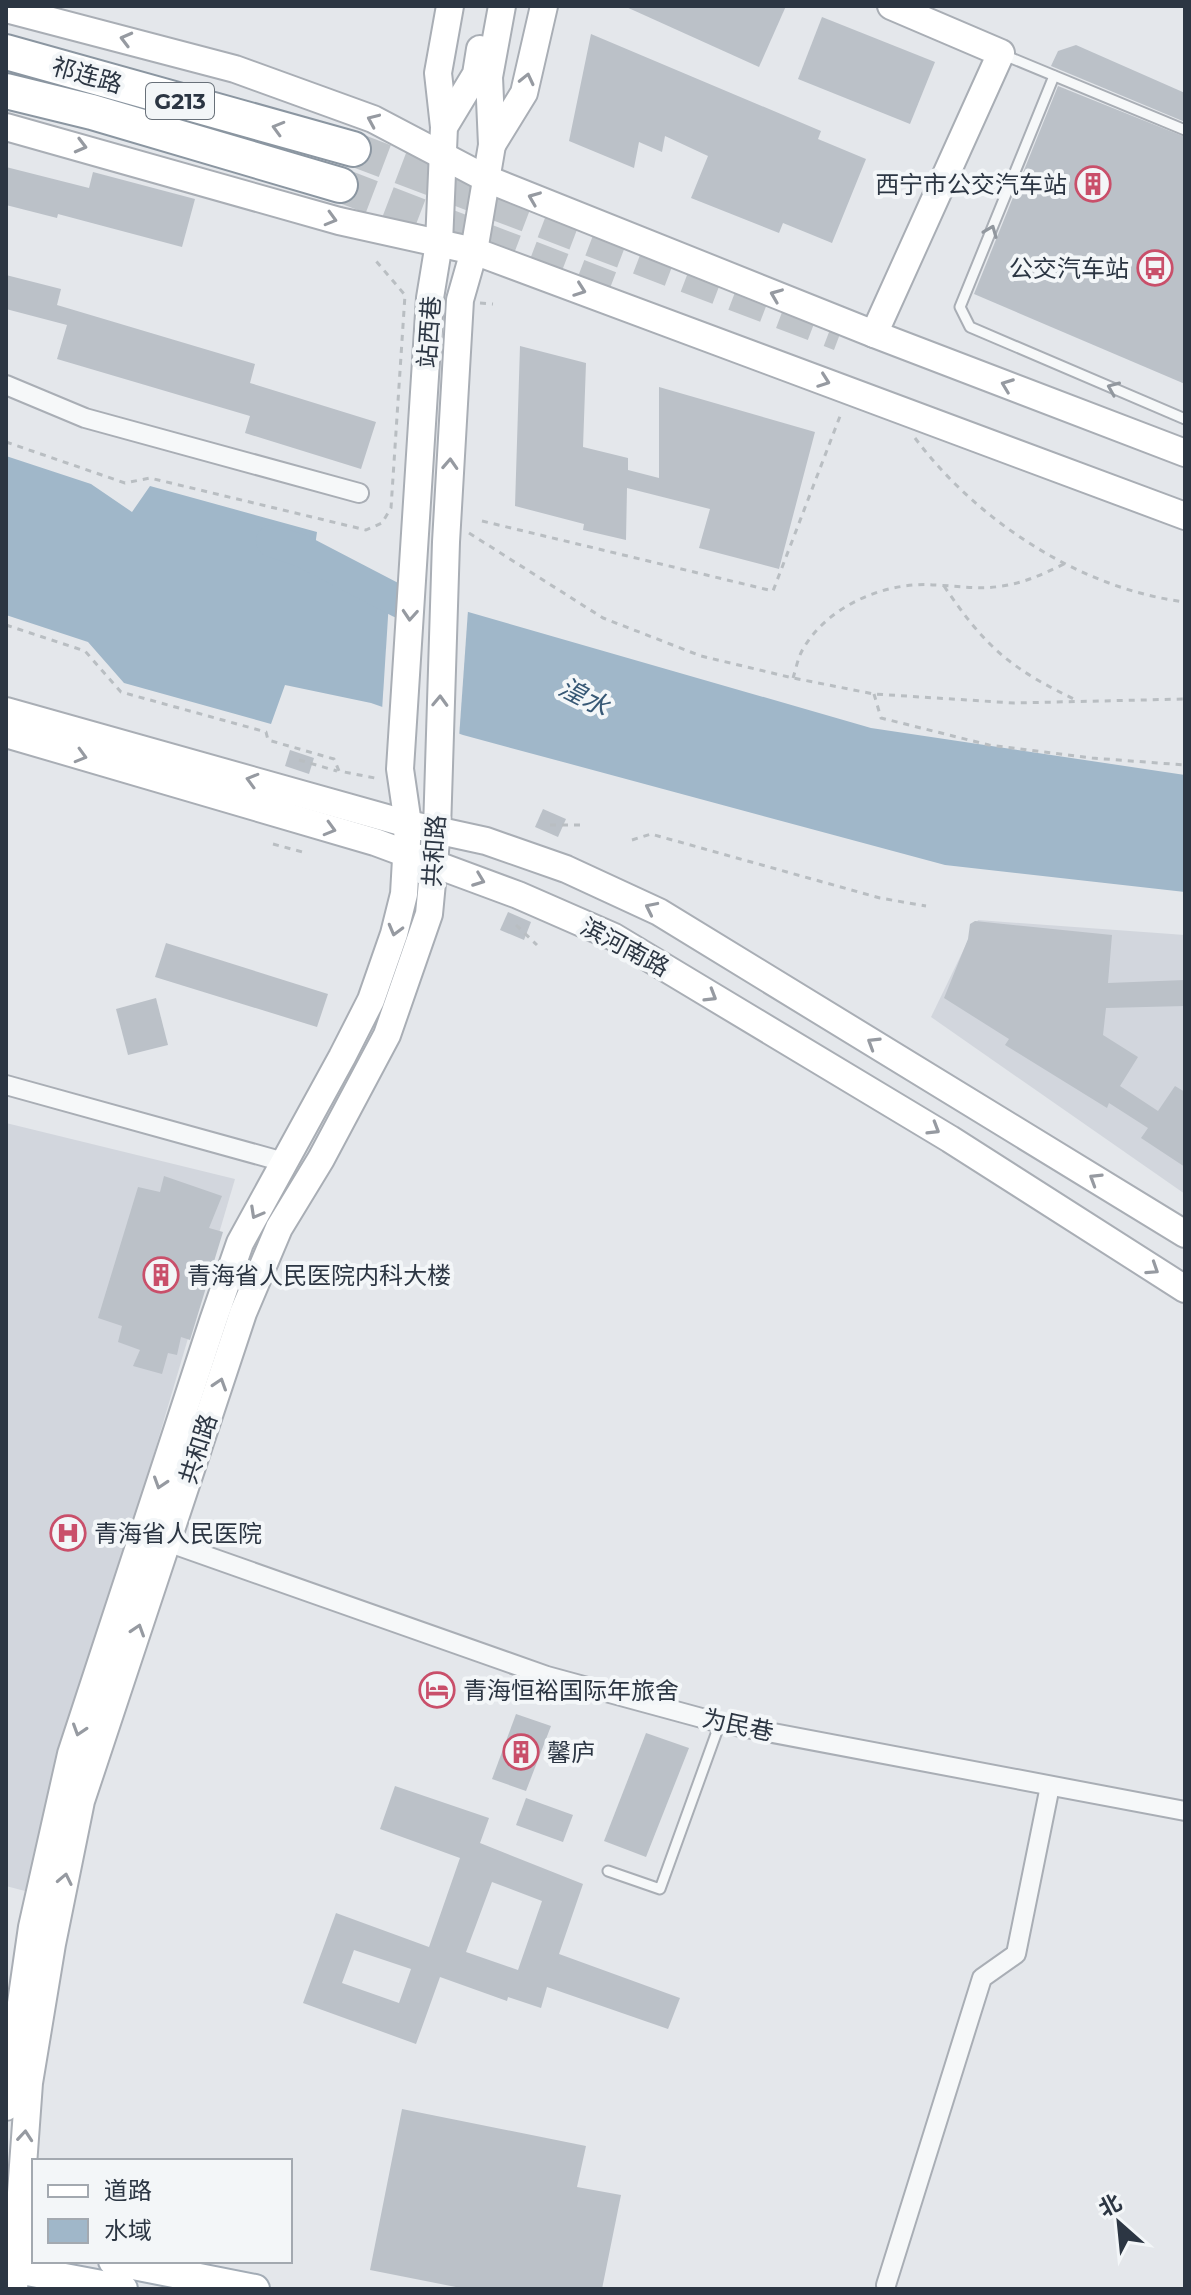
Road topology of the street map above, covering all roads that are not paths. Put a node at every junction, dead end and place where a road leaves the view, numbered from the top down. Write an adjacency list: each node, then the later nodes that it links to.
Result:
1 (450, 6): 13 (main road, 站西巷)
2 (488, 6): 9 (main road, 站西巷)
3 (502, 6): 9 (main road, 站西巷)
4 (544, 6): 15 (main road, 站西巷, one-way to 4)
5 (891, 6): 8 (main road)
6 (6, 9): 17 (main road, one-way to 6)
7 (6, 52): 16 (highway, 祁连路 / G213, one-way to 7)
8 (1001, 53): 10 (lane); 22 (main road)
9 (482, 76): 13 (main road, 站西巷); 15 (main road, 站西巷)
10 (1054, 76): 14 (lane); 24 (lane, one-way to 10)
11 (6, 91): 19 (highway, 祁连路 / G213)
12 (6, 127): 20 (main road, one-way to 20)
13 (444, 127): 17 (main road, 站西巷)
14 (1185, 130)
15 (492, 145): 18 (main road, 站西巷)
16 (353, 149)
17 (442, 155): 18 (main road); 20 (main road, 站西巷)
18 (487, 179): 21 (main road, 站西巷); 22 (main road, one-way to 18)
19 (340, 185)
20 (439, 243): 21 (main road); 30 (main road, 站西巷, one-way to 30)
21 (474, 251): 27 (main road, one-way to 27); 31 (main road, 站西巷, one-way to 21)
22 (874, 334): 25 (main road, one-way to 22)
23 (6, 385): 26 (street)
24 (1185, 419)
25 (1185, 453)
26 (359, 493)
27 (1185, 516)
28 (6, 711): 32 (main road, 滨河南路, one-way to 28)
29 (6, 734): 34 (main road, 滨河南路, one-way to 34)
30 (390, 774): 32 (main road, 共和路)
31 (438, 779): 33 (main road, 共和路)
32 (408, 824): 33 (main road, 滨河南路); 34 (main road, 共和路)
33 (437, 830): 35 (main road, 共和路); 38 (main road, 滨河南路, one-way to 33)
34 (406, 853): 35 (main road, 滨河南路); 37 (main road, 共和路, one-way to 37)
35 (434, 862): 39 (main road, 滨河南路, one-way to 39); 40 (main road, 共和路, one-way to 35)
36 (6, 1085): 37 (street)
37 (284, 1162): 45 (main road, 共和路, one-way to 45)
38 (1185, 1234)
39 (1185, 1289)
40 (167, 1542): 41 (street, 为民巷); 46 (main road, 共和路, one-way to 40)
41 (720, 1723): 42 (street, 为民巷); 44 (lane)
42 (1050, 1786): 43 (street, 为民巷); 48 (street)
43 (1185, 1811)
44 (608, 1871)
45 (6, 2107)
46 (15, 2259): 49 (main road)
47 (123, 2263): 50 (main road)
48 (886, 2285)
49 (123, 2289)
50 (255, 2289)

